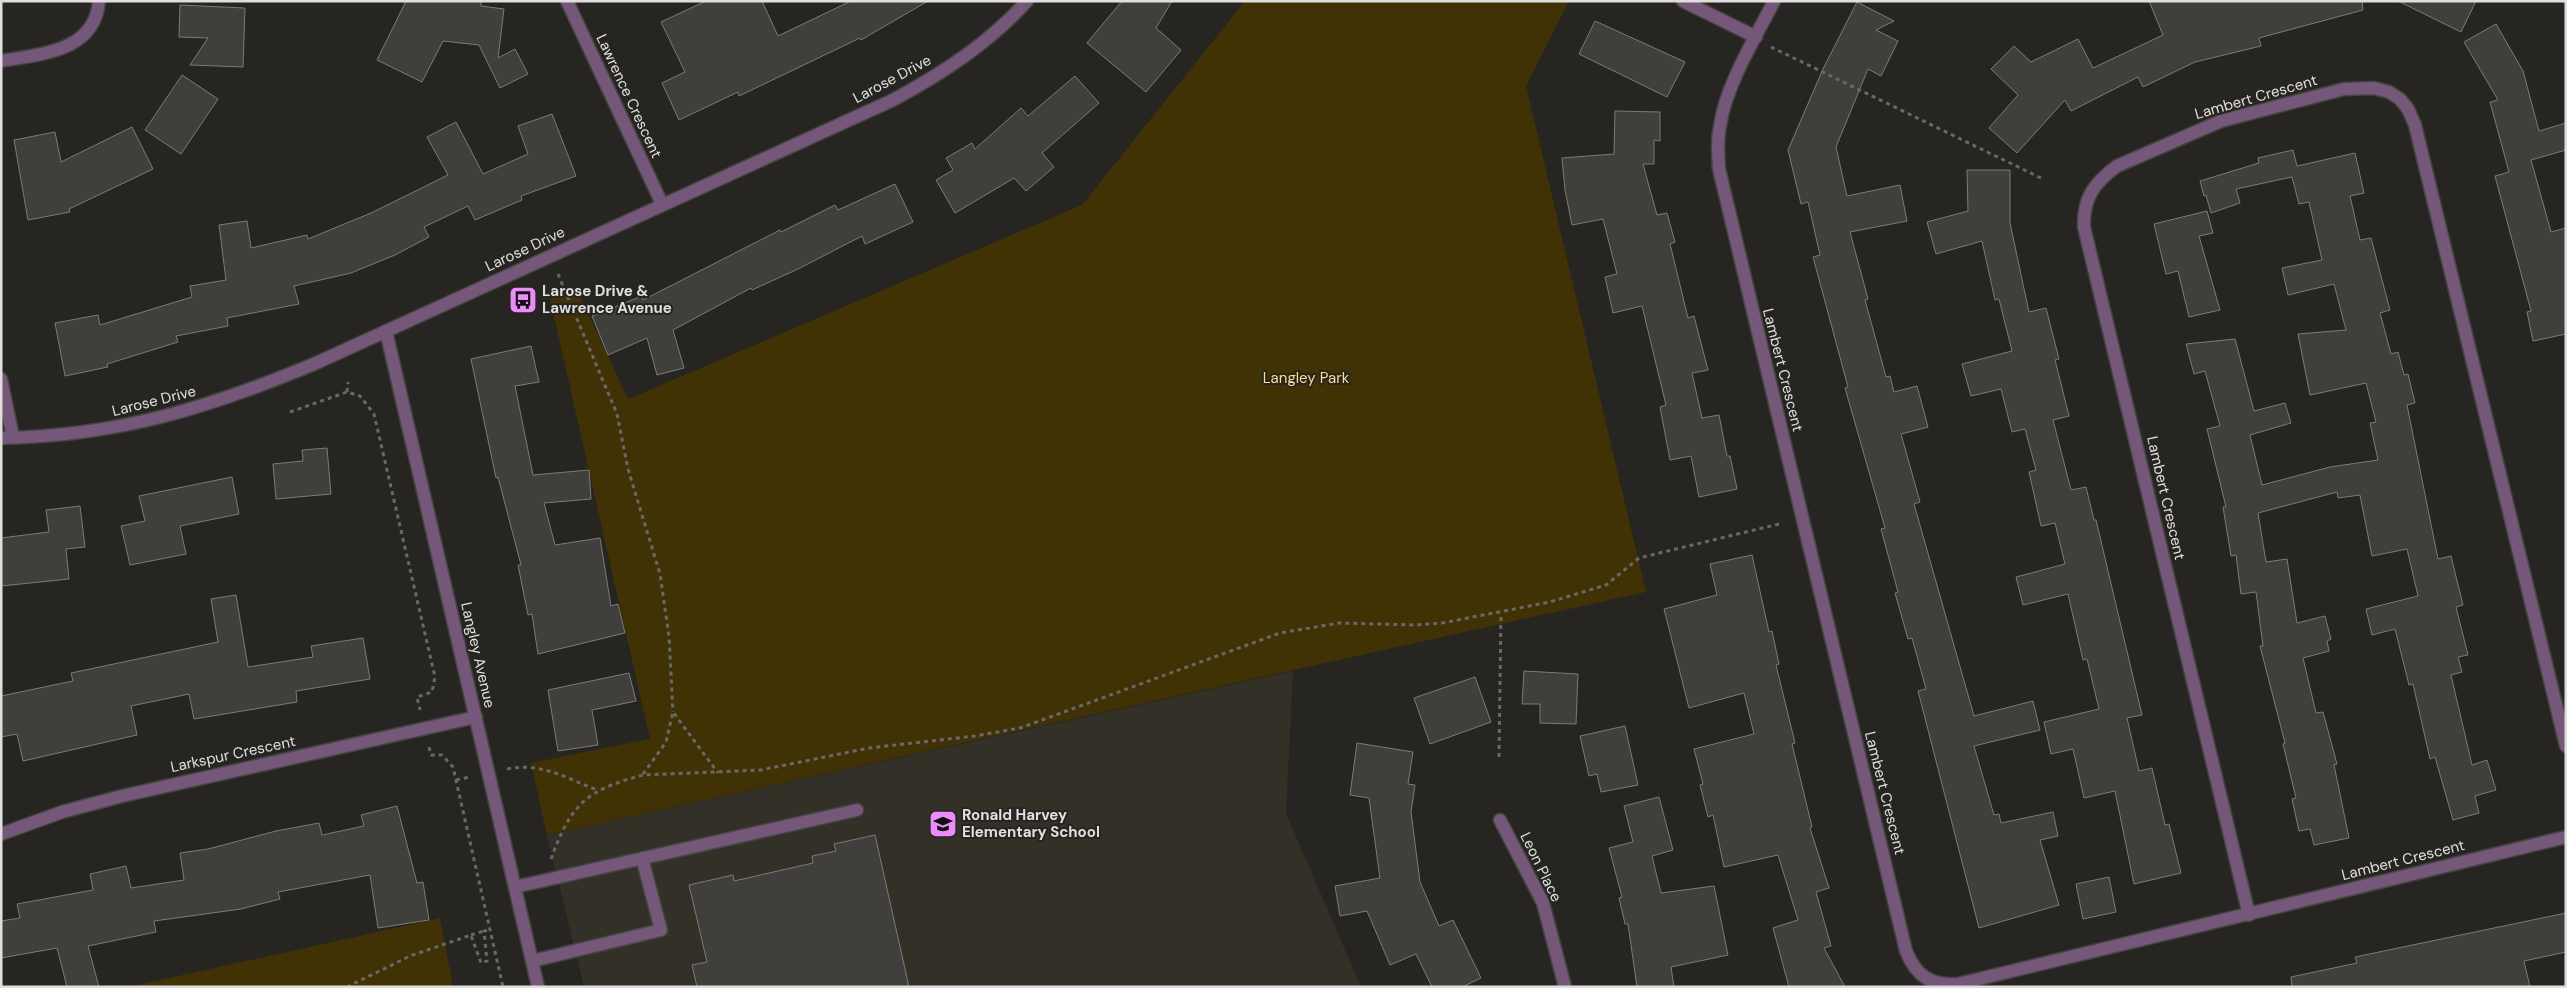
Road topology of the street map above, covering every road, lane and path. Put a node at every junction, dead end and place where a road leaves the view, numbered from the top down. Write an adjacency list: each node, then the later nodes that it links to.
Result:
1 (99, 1): 7 (street)
2 (566, 1): 9 (street, Lawrence Crescent)
3 (1028, 1): 9 (street, Larose Drive)
4 (1683, 1): 6 (street)
5 (1774, 1): 6 (street, Lambert Crescent)
6 (1755, 38): 8 (path); 17 (street, Lambert Crescent)
7 (1, 61)
8 (2043, 179)
9 (662, 204): 10 (street, Larose Drive)
10 (550, 255): 11 (street, Larose Drive); 19 (path)
11 (386, 331): 16 (street, Larose Drive); 21 (street, Langley Avenue)
12 (1, 380): 16 (street)
13 (348, 382): 14 (path)
14 (347, 392): 15 (path); 20 (path)
15 (290, 412)
16 (7, 437)
17 (1802, 518): 18 (path); 38 (street, Lambert Crescent)
18 (1501, 613): 24 (path); 26 (path)
19 (673, 712): 26 (path); 27 (path)
20 (421, 713)
21 (476, 717): 33 (street, Larkspur Crescent); 37 (street, Langley Avenue)
22 (428, 746): 29 (path)
23 (2566, 746): 38 (street, Lambert Crescent)
24 (1499, 757)
25 (508, 769): 30 (path)
26 (718, 773): 27 (path)
27 (643, 775): 30 (path)
28 (474, 777): 29 (path)
29 (456, 780): 39 (path)
30 (597, 790): 36 (path)
31 (857, 810): 35 (street)
32 (1500, 820): 46 (street, Leon Place)
33 (1, 834)
34 (2566, 837): 38 (street, Lambert Crescent)
35 (642, 858): 37 (street); 42 (street)
36 (548, 866)
37 (515, 887): 42 (street, Langley Avenue)
38 (2248, 915)
39 (490, 930): 40 (path); 44 (path)
40 (484, 932): 41 (path); 41 (path)
41 (471, 935): 43 (path)
42 (532, 961): 45 (street, Langley Avenue)
43 (347, 987)
44 (503, 987)
45 (538, 987)
46 (1565, 987)

